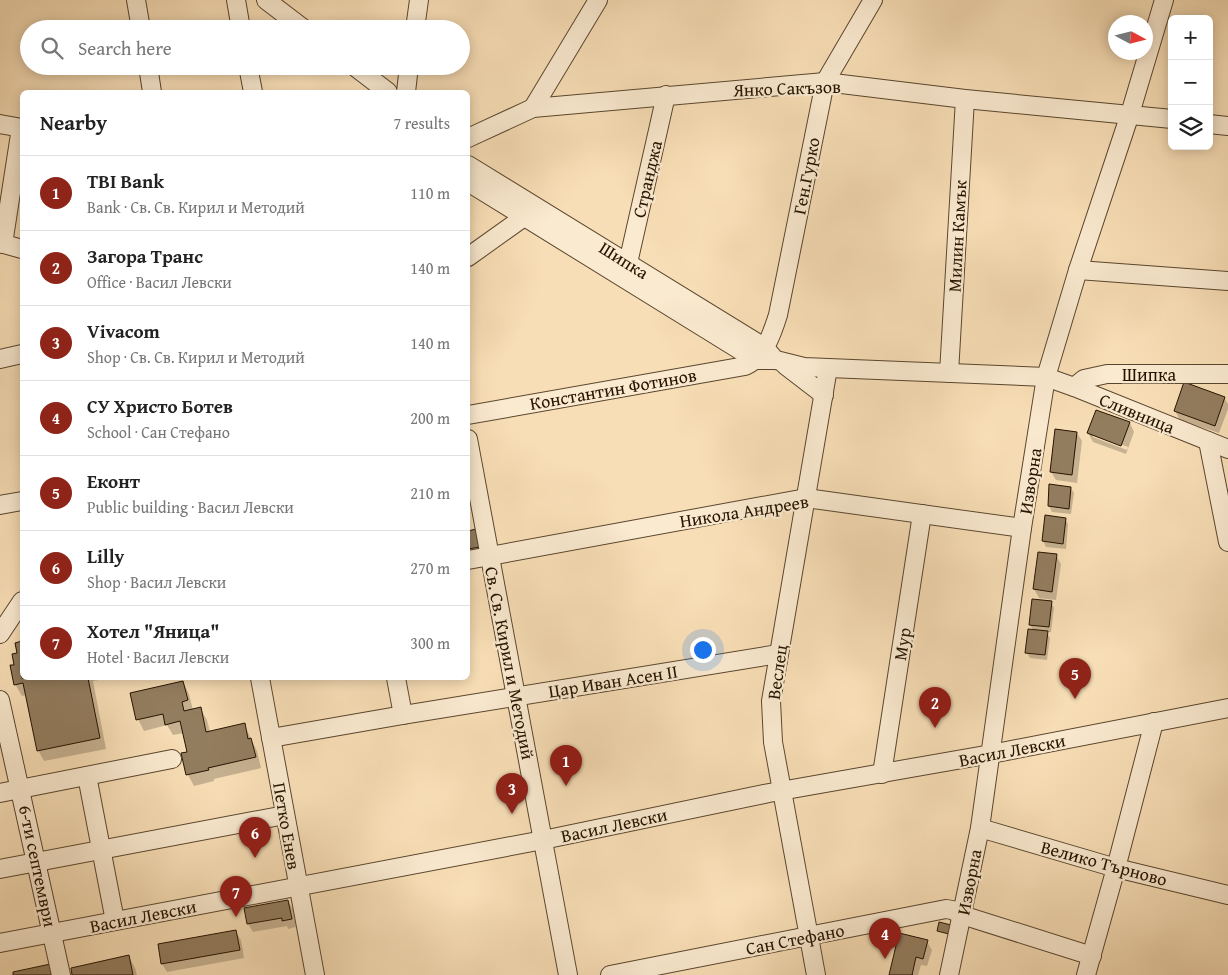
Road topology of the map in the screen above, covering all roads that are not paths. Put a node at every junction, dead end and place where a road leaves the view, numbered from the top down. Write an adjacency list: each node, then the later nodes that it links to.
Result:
1 (136, 0): 8 (street)
2 (236, 0): 9 (street)
3 (266, 0): 10 (street)
4 (419, 0): 11 (street)
5 (598, 0): 23 (street)
6 (873, 0): 16 (street, Ген.Гурко)
7 (1164, 0): 24 (street, Изворна)
8 (139, 20)
9 (239, 20)
10 (292, 20)
11 (416, 20)
12 (149, 75): 17 (street)
13 (250, 75): 18 (street)
14 (366, 75): 19 (street)
15 (409, 75): 20 (street)
16 (825, 82): 21 (street, Янко Сакъзов); 22 (street, Янко Сакъзов); 42 (street, Ген.Гурко)
17 (152, 90)
18 (253, 90)
19 (385, 90)
20 (406, 90)
21 (666, 95): 23 (street, Янко Сакъзов); 38 (street, Странджа)
22 (965, 99): 24 (street, Янко Сакъзов); 45 (street, Милин Камък)
23 (533, 108): 30 (street, Янко Сакъзов)
24 (1130, 114): 25 (street, Янко Сакъзов); 39 (street, Изворна)
25 (1168, 119)
26 (0, 124): 29 (street)
27 (1213, 124): 28 (street)
28 (1228, 126)
29 (20, 128)
30 (470, 137)
31 (20, 139): 35 (street)
32 (470, 165): 38 (street, Шипка)
33 (470, 183): 34 (street, Шипка)
34 (524, 217): 37 (street); 42 (street, Шипка)
35 (1, 244): 36 (street)
36 (20, 248)
37 (470, 256)
38 (628, 263): 42 (street, Шипка)
39 (1078, 270): 40 (street); 47 (street, Изворна)
40 (1228, 282)
41 (20, 354): 43 (street)
42 (770, 358): 44 (street, Шипка); 49 (street); 50 (street, Константин Фотинов)
43 (0, 359)
44 (828, 368): 45 (street, Шипка); 49 (street, Веслец)
45 (949, 373): 47 (street, Шипка)
46 (1228, 374): 48 (street, Шипка)
47 (1046, 377): 48 (street, Сливница); 58 (street, Изворна)
48 (1074, 387): 51 (street, Сливница)
49 (824, 395): 54 (street, Веслец)
50 (470, 415)
51 (1208, 442): 52 (street, Сливница); 59 (street)
52 (1228, 449)
53 (470, 450): 60 (street, Св. Св. Кирил и Методий)
54 (806, 498): 57 (street, Никола Андреев); 60 (street, Никола Андреев); 64 (street, Веслец)
55 (20, 501): 56 (street)
56 (0, 505)
57 (922, 514): 58 (street, Никола Андреев); 75 (street, Мур)
58 (1022, 528): 73 (street, Изворна)
59 (1228, 542)
60 (490, 556): 61 (street, Никола Андреев); 67 (street, Св. Св. Кирил и Методий)
61 (470, 560)
62 (20, 603): 63 (street)
63 (0, 634)
64 (778, 654): 67 (street, Цар Иван Асен II); 78 (street, Веслец)
65 (260, 680): 72 (street, Петко Енев)
66 (396, 680): 70 (street)
67 (516, 697): 70 (street, Цар Иван Асен II); 82 (street, Св. Св. Кирил и Методий)
68 (0, 700): 77 (street, 6-ти септември)
69 (1228, 708): 71 (street, Васил Левски)
70 (403, 715): 72 (street, Цар Иван Асен II)
71 (1154, 722): 73 (street, Васил Левски); 85 (street)
72 (271, 738): 80 (street, Петко Енев)
73 (991, 754): 75 (street, Васил Левски); 81 (street, Изворна)
74 (172, 759): 76 (street)
75 (882, 774): 78 (street, Васил Левски)
76 (87, 776): 77 (street); 83 (street)
77 (21, 789): 79 (street); 84 (street, 6-ти септември)
78 (782, 791): 82 (street, Васил Левски); 92 (street, Веслец)
79 (0, 793)
80 (285, 815): 83 (street); 87 (street, Петко Енев)
81 (980, 828): 85 (street, Велико Търново); 89 (street, Изворна)
82 (543, 840): 87 (street, Васил Левски); 97 (street, Св. Св. Кирил и Методий)
83 (101, 850): 84 (street); 90 (street)
84 (37, 862): 86 (street); 91 (street, 6-ти септември)
85 (1116, 868): 88 (street, Велико Търново); 94 (street)
86 (0, 869)
87 (298, 886): 90 (street, Васил Левски); 96 (street, Петко Енев)
88 (1228, 895)
89 (962, 915): 92 (street, Сан Стефано); 94 (street, Сан Стефано); 100 (street, Изворна)
90 (115, 921): 91 (street, Васил Левски)
91 (52, 933): 93 (street, Васил Левски); 95 (street, 6-ти септември)
92 (809, 936): 98 (street, Сан Стефано); 99 (street, Веслец)
93 (0, 943)
94 (1092, 956): 101 (street)
95 (61, 975)
96 (315, 975)
97 (568, 975)
98 (610, 975)
99 (816, 975)
100 (949, 975)
101 (1086, 975)

